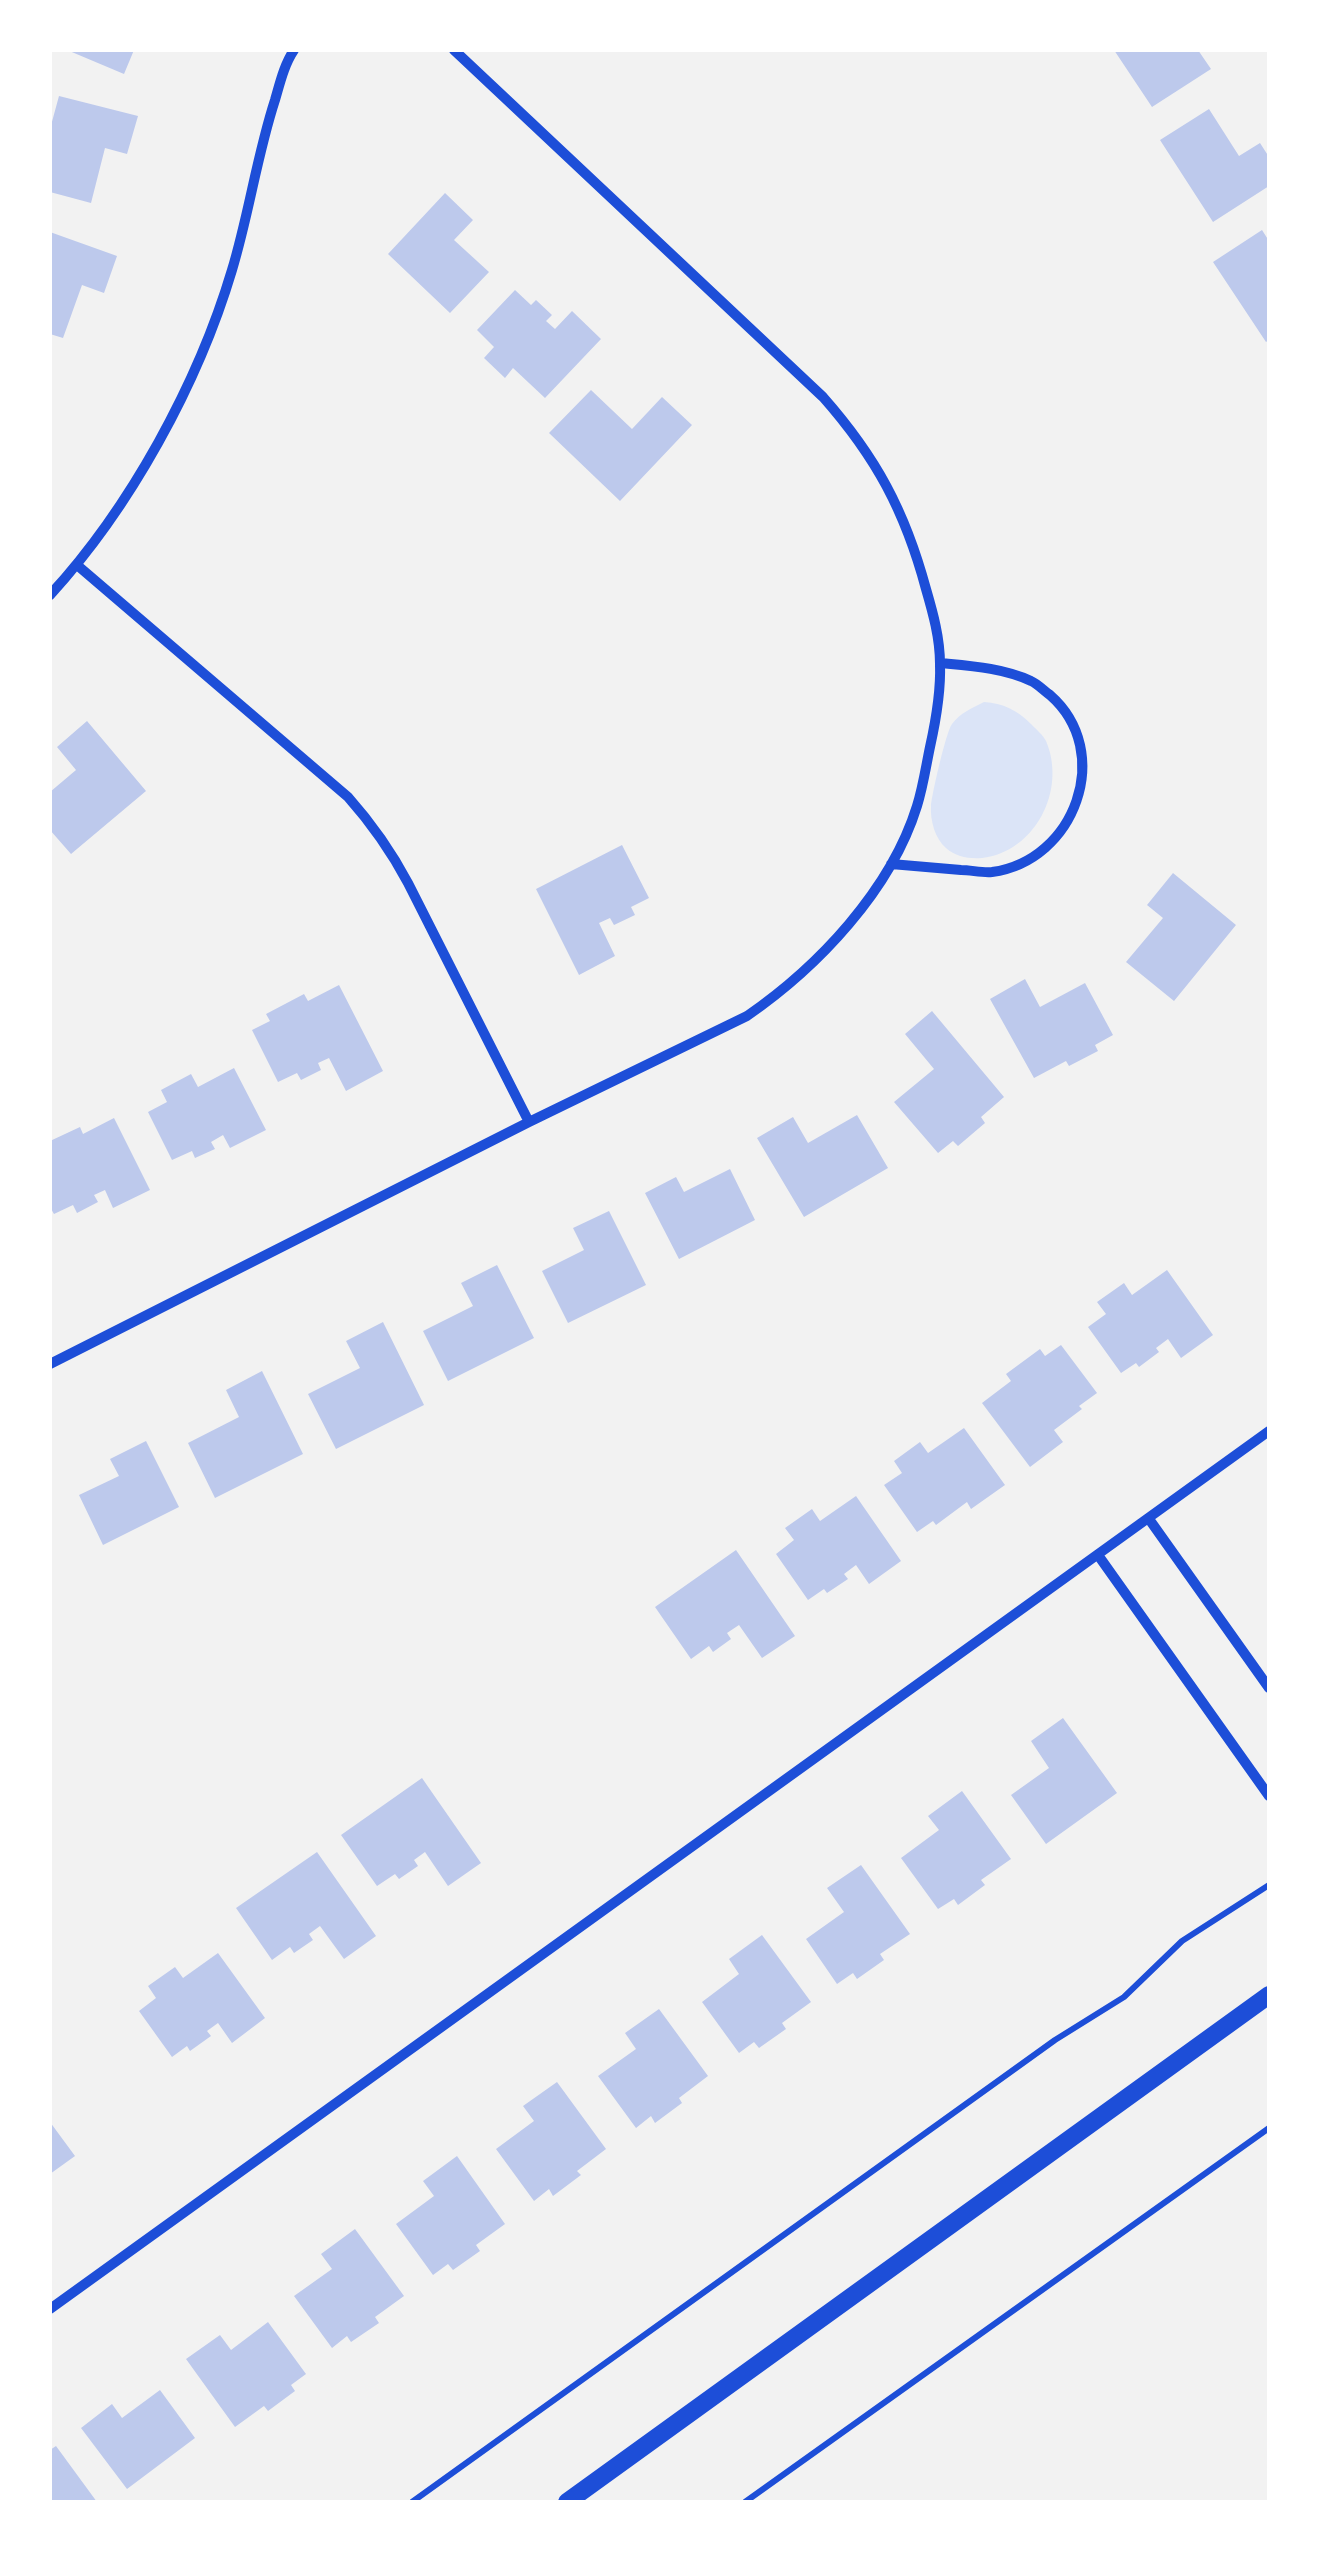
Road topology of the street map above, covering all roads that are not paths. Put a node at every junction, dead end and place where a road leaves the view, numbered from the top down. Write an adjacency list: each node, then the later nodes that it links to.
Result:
1 (294, 50): 3 (street)
2 (454, 50): 5 (street)
3 (77, 565): 4 (street); 7 (street)
4 (50, 595)
5 (940, 663): 6 (street); 6 (street)
6 (892, 864): 7 (street)
7 (529, 1122): 8 (street)
8 (50, 1364)
9 (1269, 1431): 10 (street)
10 (1149, 1519): 11 (street); 12 (street)
11 (1098, 1556): 13 (street); 15 (street)
12 (1269, 1688)
13 (1269, 1796)
14 (1269, 1995): 16 (street)
15 (50, 2310)
16 (567, 2502)

